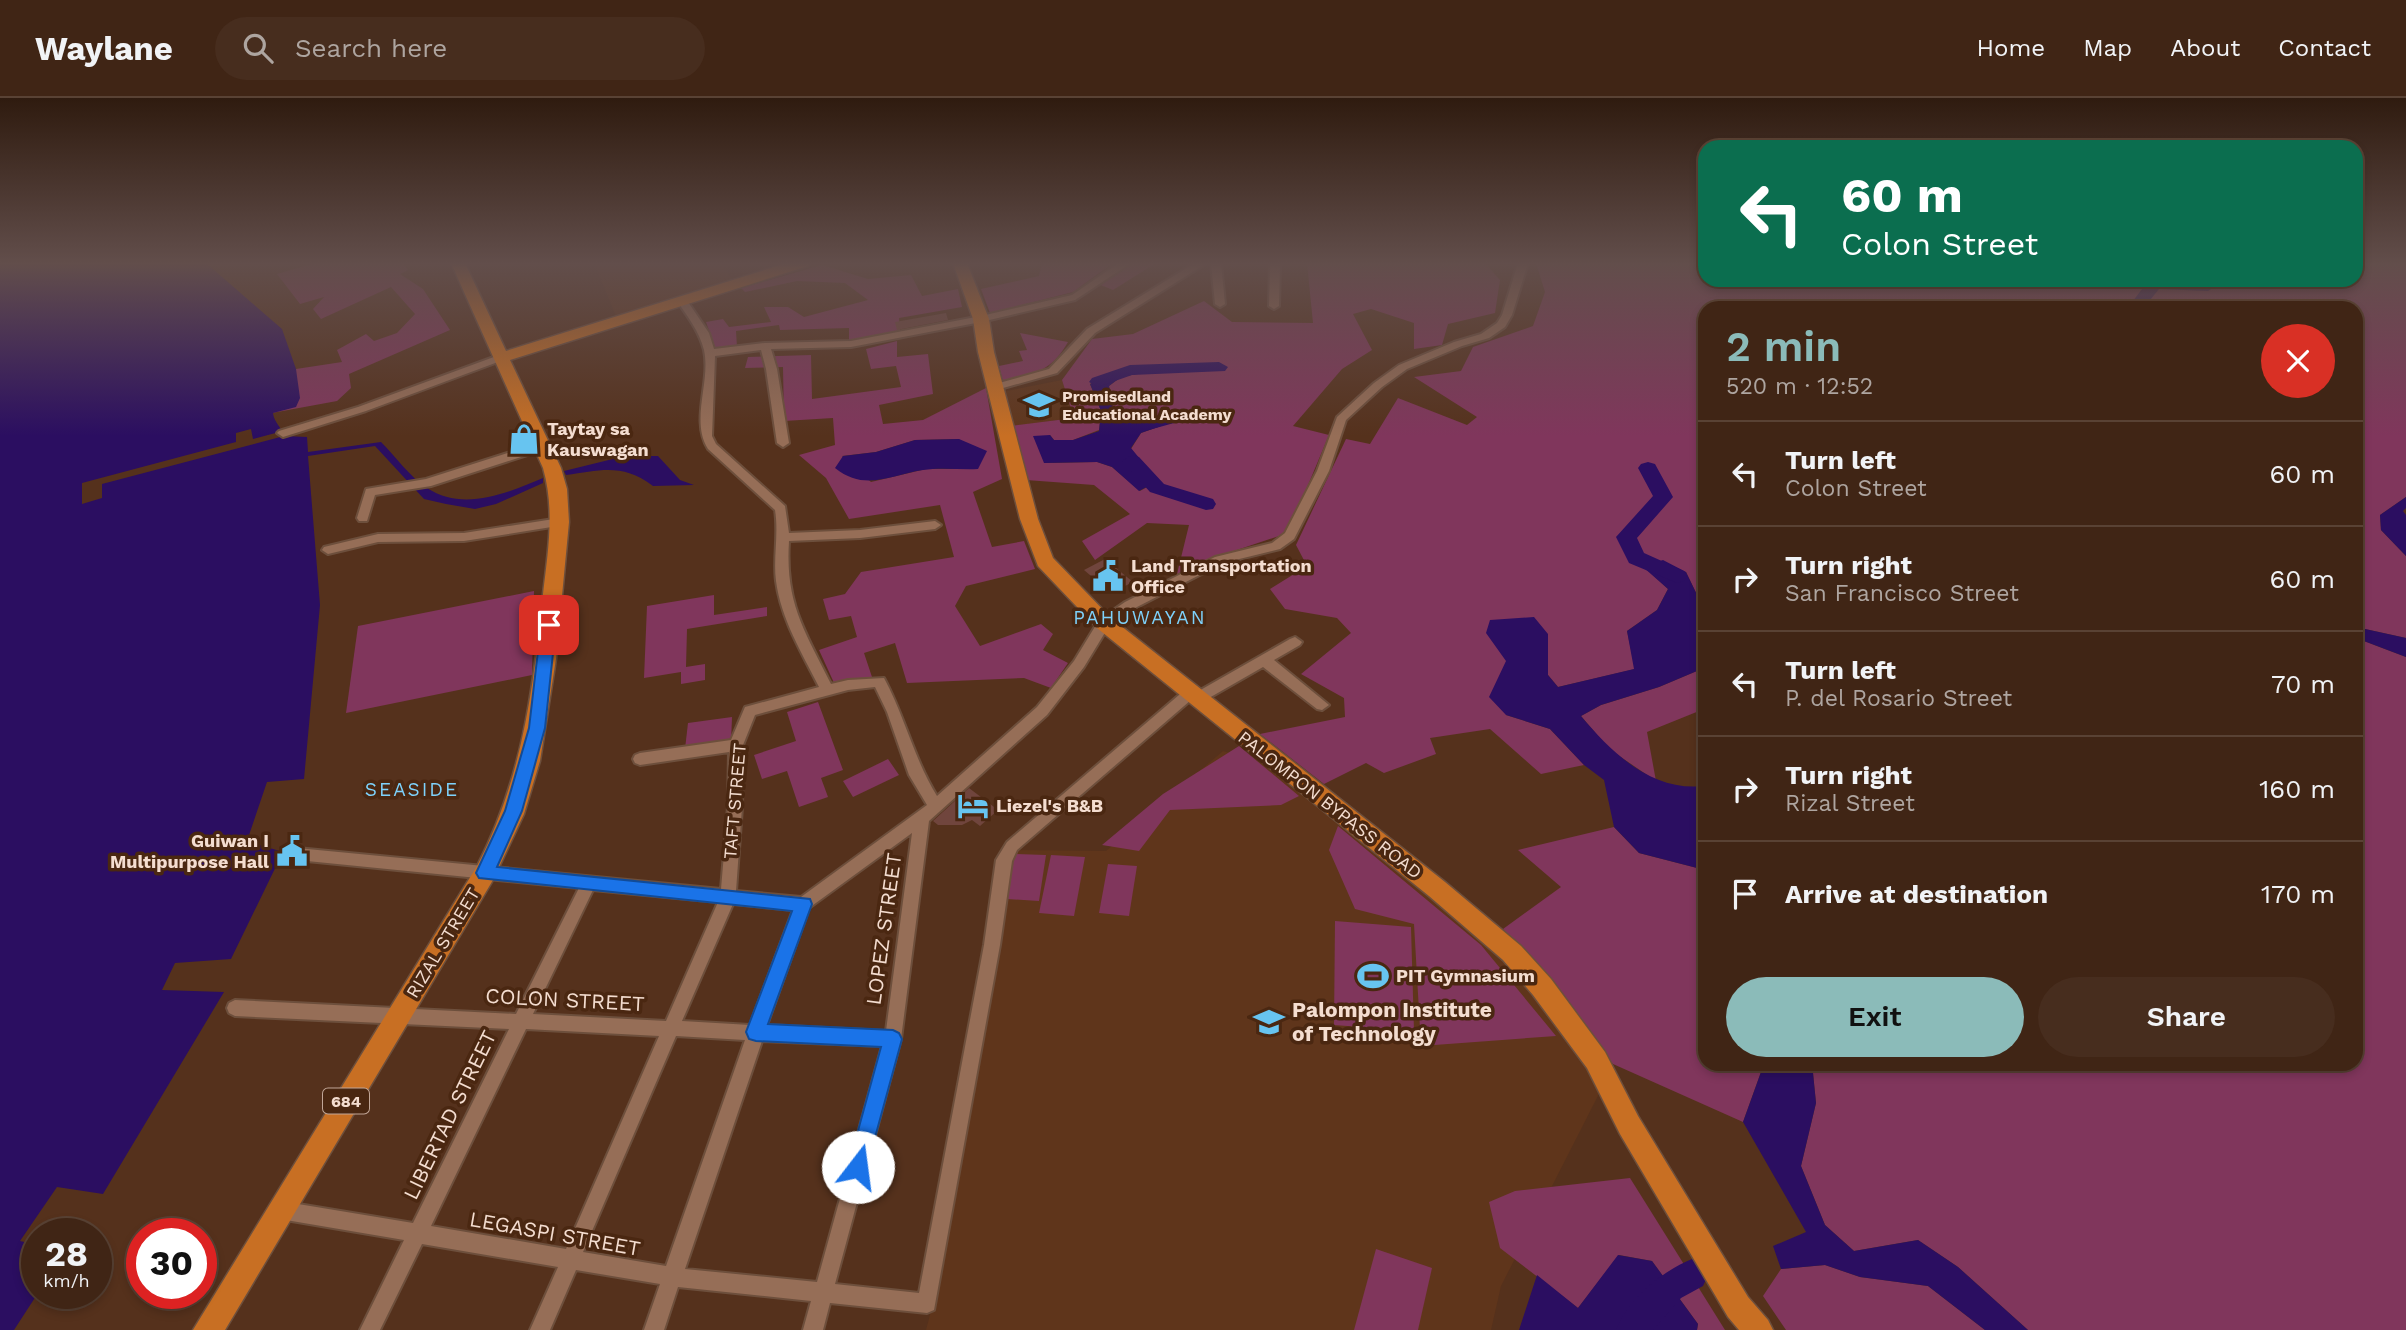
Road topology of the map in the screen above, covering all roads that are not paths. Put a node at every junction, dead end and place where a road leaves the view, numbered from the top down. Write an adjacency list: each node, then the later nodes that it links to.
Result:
1 (485, 320): 10 (main road, 684)
2 (618, 320): 10 (main road)
3 (695, 320): 9 (street)
4 (973, 320): 8 (street)
5 (981, 320): 11 (main road, PALOMPON BYPASS ROAD)
6 (1108, 320): 11 (street)
7 (1504, 320): 20 (street)
8 (765, 346): 9 (street); 13 (street)
9 (710, 353): 18 (street)
10 (502, 356): 12 (street); 14 (main road, RIZAL STREET / 684)
11 (996, 387): 20 (main road, PALOMPON BYPASS ROAD)
12 (284, 433)
13 (783, 443)
14 (542, 446): 15 (street); 16 (main road, RIZAL STREET / 684)
15 (363, 518)
16 (560, 522): 19 (street); 30 (main road, RIZAL STREET / 684)
17 (935, 525): 18 (street)
18 (785, 537): 23 (street)
19 (328, 550)
20 (1104, 623): 24 (main road, PALOMPON BYPASS ROAD); 28 (street)
21 (1294, 642): 22 (street)
22 (1265, 661): 24 (street); 25 (street)
23 (827, 690): 26 (street, TAFT STREET); 28 (street)
24 (1194, 696): 44 (street, LEGASPI STREET); 50 (main road, PALOMPON BYPASS ROAD)
25 (1322, 705)
26 (736, 746): 27 (street); 32 (street, TAFT STREET)
27 (640, 759)
28 (929, 811): 33 (street); 39 (street, LOPEZ STREET)
29 (297, 854): 30 (street)
30 (485, 873): 31 (street); 35 (main road, RIZAL STREET / 684)
31 (589, 883): 32 (street); 36 (street, LIBERTAD STREET)
32 (728, 897): 33 (street); 37 (street, TAFT STREET)
33 (803, 904): 38 (street)
34 (235, 1007): 35 (street, COLON STREET)
35 (398, 1015): 36 (street, COLON STREET); 40 (main road, RIZAL STREET / 684)
36 (521, 1021): 37 (street, COLON STREET); 41 (street, LIBERTAD STREET)
37 (671, 1028): 38 (street, COLON STREET); 42 (street, TAFT STREET)
38 (756, 1032): 39 (street, COLON STREET); 43 (street)
39 (893, 1039): 44 (street, LOPEZ STREET)
40 (280, 1210): 41 (street, LEGASPI STREET); 45 (main road, RIZAL STREET / 684)
41 (417, 1234): 42 (street, LEGASPI STREET); 46 (street, LIBERTAD STREET)
42 (570, 1259): 43 (street, LEGASPI STREET); 47 (street, TAFT STREET)
43 (674, 1277): 44 (street, LEGASPI STREET); 48 (street)
44 (823, 1294): 49 (street, LOPEZ STREET)
45 (208, 1330)
46 (370, 1330)
47 (540, 1330)
48 (654, 1330)
49 (813, 1330)
50 (1758, 1330)

